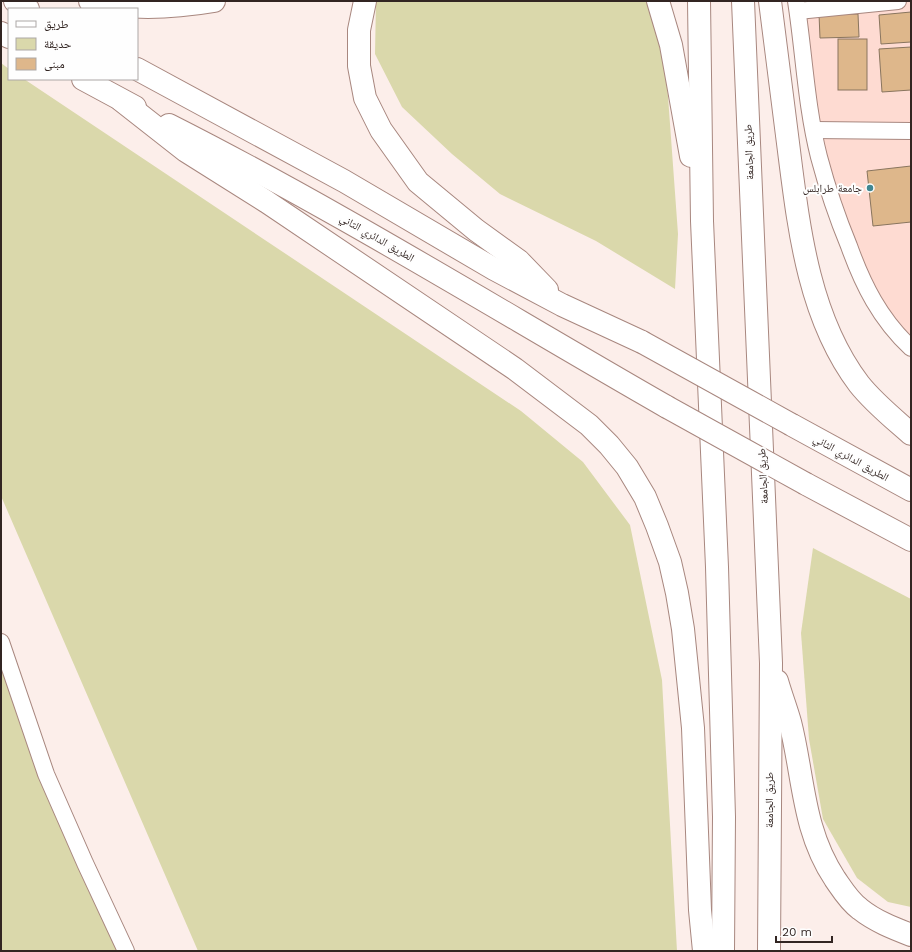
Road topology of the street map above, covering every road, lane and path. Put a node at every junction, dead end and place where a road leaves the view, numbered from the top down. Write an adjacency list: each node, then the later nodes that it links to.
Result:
1 (15, 1): 11 (highway)
2 (90, 1): 3 (highway)
3 (214, 1)
4 (365, 1): 18 (highway)
5 (658, 1): 17 (highway)
6 (699, 1): 17 (highway)
7 (743, 1): 28 (highway, طريق الجامعة)
8 (770, 1): 22 (highway)
9 (898, 1): 10 (street)
10 (797, 6): 15 (street)
11 (26, 8)
12 (138, 69): 18 (highway)
13 (85, 80): 14 (highway, الطريق الدائري الثاني)
14 (121, 100): 24 (highway, الطريق الدائري الثاني, bridge); 31 (highway)
15 (814, 130): 16 (street); 20 (street)
16 (911, 131)
17 (702, 220): 32 (highway)
18 (562, 305): 23 (highway, الطريق الدائري الثاني, bridge)
19 (911, 331): 20 (street)
20 (894, 332): 21 (street)
21 (911, 348)
22 (911, 434)
23 (911, 490)
24 (844, 505): 25 (highway); 26 (highway)
25 (911, 540)
26 (911, 553)
27 (1, 642): 30 (street)
28 (772, 663): 29 (highway); 33 (highway, طريق الجامعة)
29 (911, 935)
30 (126, 951)
31 (704, 951)
32 (722, 951)
33 (769, 951)

